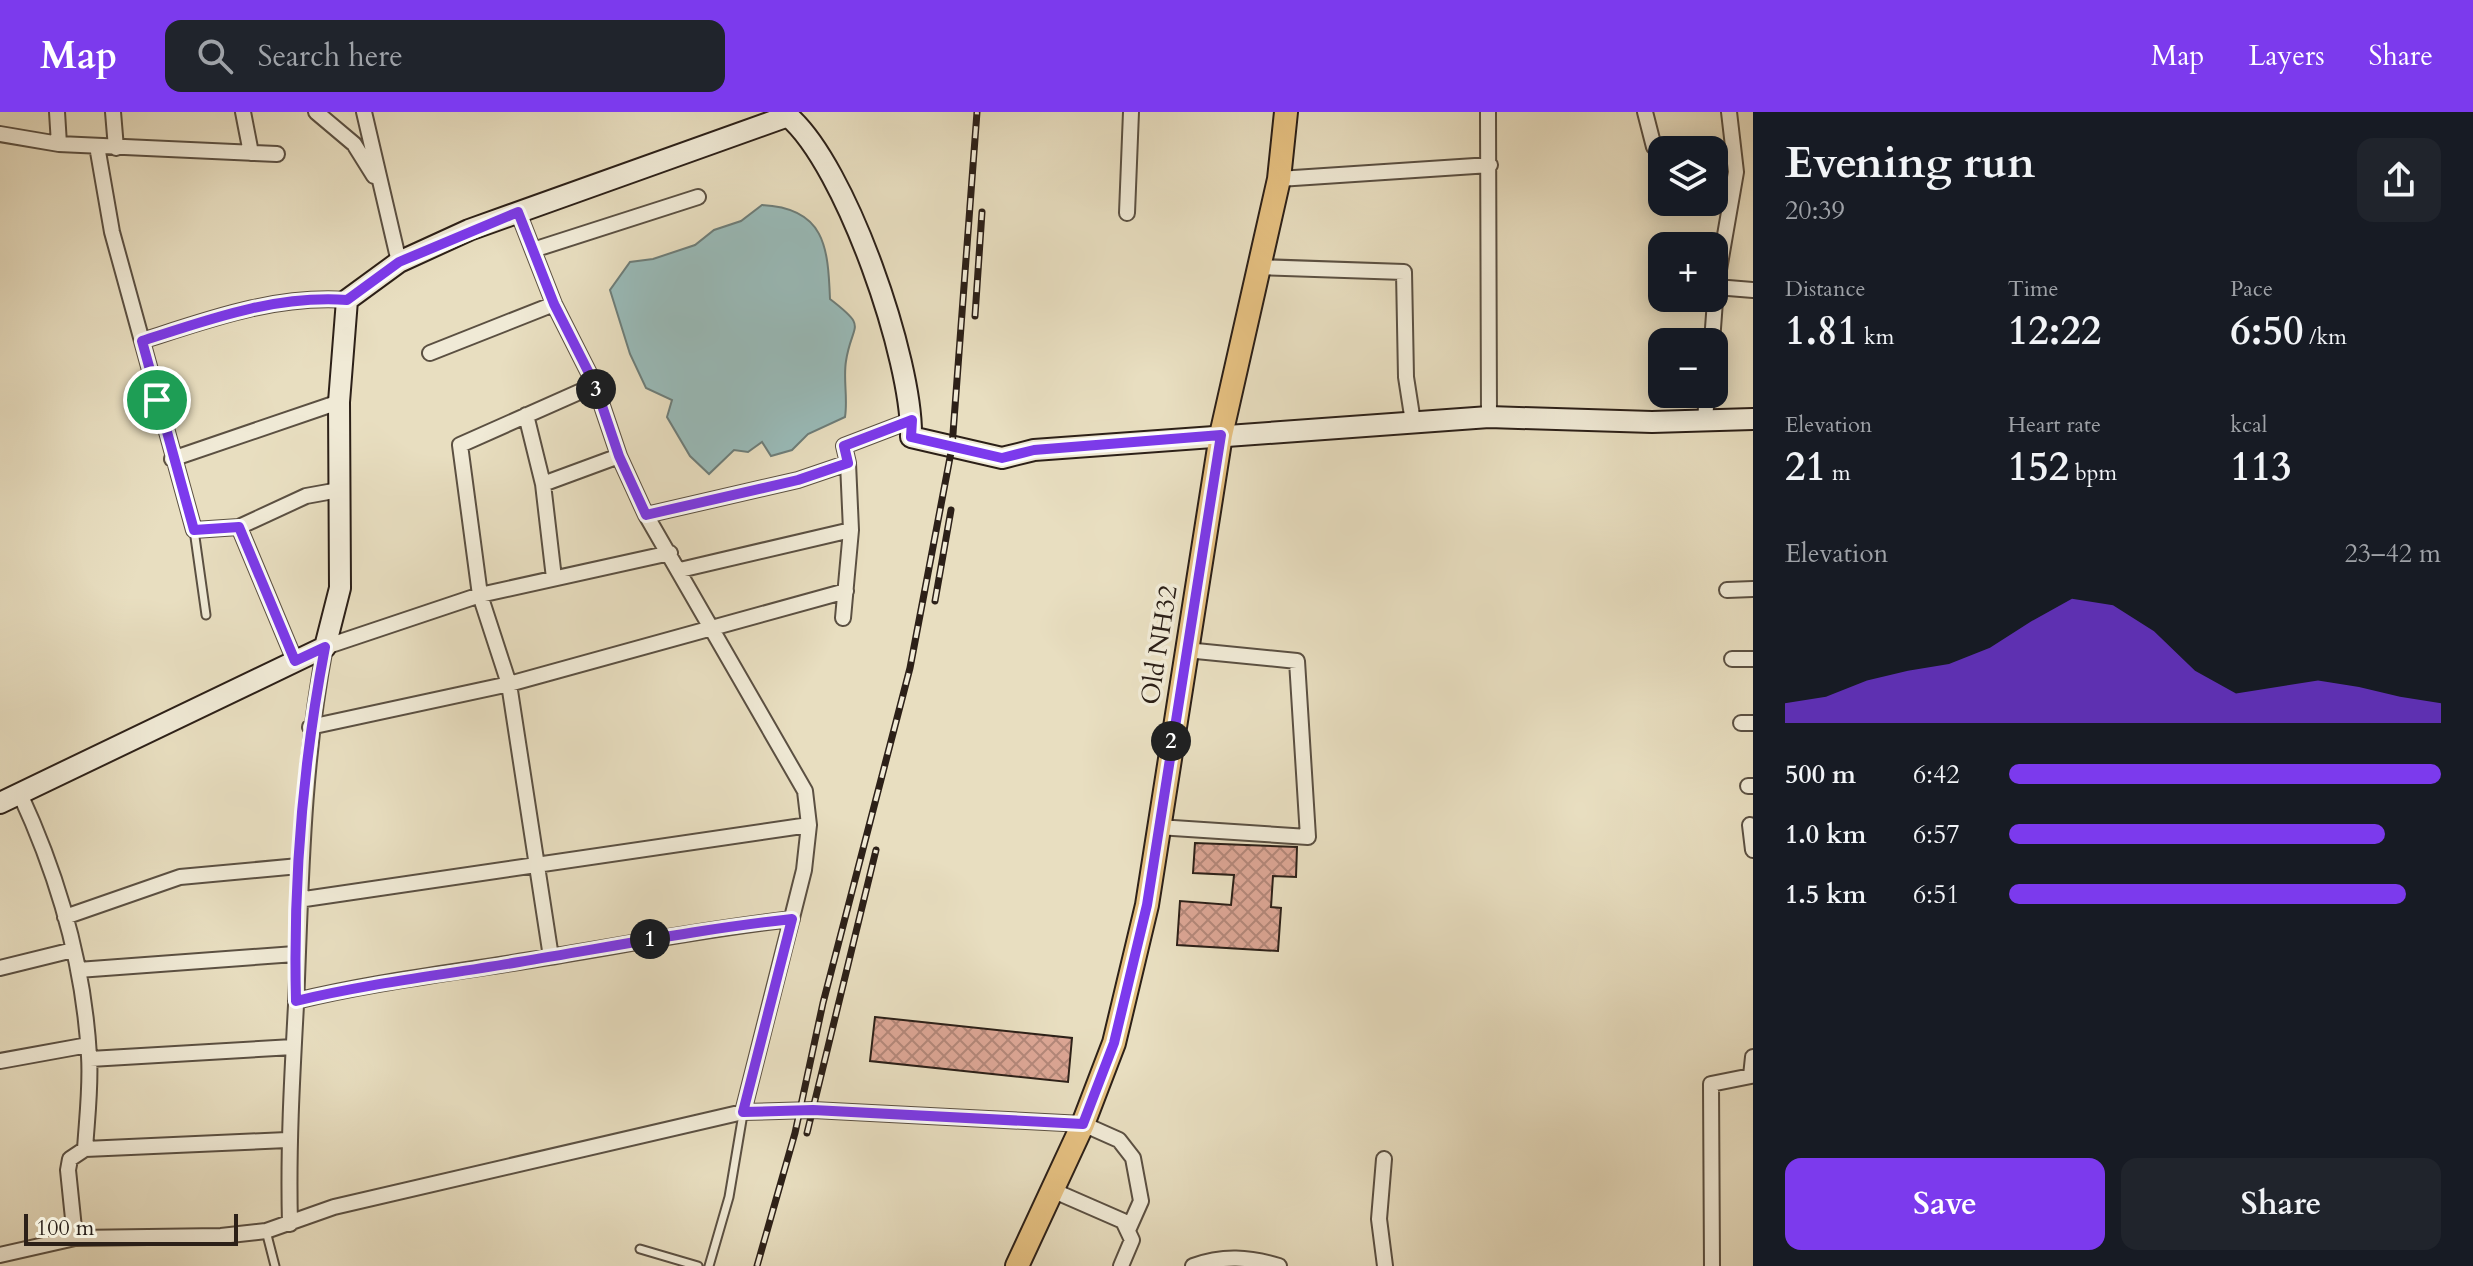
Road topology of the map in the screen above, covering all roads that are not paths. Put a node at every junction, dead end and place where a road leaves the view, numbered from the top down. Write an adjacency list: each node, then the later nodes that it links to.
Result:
1 (57, 112): 14 (street)
2 (113, 112): 16 (street)
3 (243, 112): 17 (street)
4 (316, 112): 21 (street)
5 (364, 112): 21 (street)
6 (1131, 112): 24 (street)
7 (1286, 112): 20 (main road, Old NH32)
8 (1488, 112): 19 (street)
9 (1645, 112): 13 (street)
10 (1729, 112): 25 (street)
11 (788, 114): 23 (street); 41 (street)
12 (0, 134): 14 (street)
13 (1651, 136)
14 (59, 144): 15 (street)
15 (97, 146): 16 (street); 33 (street)
16 (116, 148): 17 (street)
17 (251, 153): 18 (street)
18 (277, 154)
19 (1490, 165): 20 (street); 39 (street)
20 (1279, 179): 28 (main road, Old NH32)
21 (381, 186): 27 (street)
22 (698, 197): 26 (street)
23 (518, 212): 26 (street); 27 (street)
24 (1127, 213)
25 (1726, 232)
26 (533, 250): 32 (street)
27 (399, 262): 31 (street)
28 (1259, 267): 43 (street); 44 (main road, Old NH32)
29 (1728, 288): 30 (street)
30 (1753, 290)
31 (347, 300): 33 (street); 36 (street)
32 (554, 304): 34 (street); 35 (street)
33 (142, 341): 46 (street)
34 (430, 353)
35 (595, 385): 38 (street); 45 (street)
36 (339, 402): 46 (street); 49 (street)
37 (1706, 408): 42 (street)
38 (526, 415): 48 (street); 60 (street)
39 (1489, 417): 42 (street); 43 (street)
40 (1753, 419): 42 (street)
41 (912, 420): 44 (street); 47 (street)
42 (1705, 420)
43 (1413, 422): 44 (street)
44 (1221, 435): 65 (main road, Old NH32)
45 (619, 456): 48 (street); 50 (street)
46 (172, 459): 52 (street)
47 (848, 463): 50 (street); 53 (street)
48 (543, 484): 56 (street)
49 (339, 490): 51 (street); 64 (street)
50 (646, 515): 54 (street)
51 (239, 527): 52 (street); 68 (street)
52 (194, 530): 61 (lane)
53 (851, 530): 55 (street); 59 (street)
54 (670, 553): 55 (street); 56 (street)
55 (680, 570): 63 (street)
56 (554, 578): 60 (street)
57 (1753, 589): 58 (street)
58 (1727, 590)
59 (846, 591): 62 (street); 63 (street)
60 (480, 595): 64 (street); 69 (street)
61 (206, 615)
62 (843, 618)
63 (711, 627): 69 (street); 73 (street)
64 (325, 647): 68 (street); 70 (street)
65 (1186, 650): 75 (main road, Old NH32); 75 (street)
66 (1732, 659): 67 (street)
67 (1753, 659)
68 (295, 661): 71 (street)
69 (509, 684): 70 (street); 77 (street)
70 (310, 727): 78 (street)
71 (20, 794): 72 (street); 80 (street)
72 (0, 803)
73 (809, 825): 77 (street); 81 (street)
74 (1750, 825): 76 (street)
75 (1158, 827): 93 (main road, Old NH32)
76 (1753, 850)
77 (536, 865): 79 (street); 84 (street)
78 (299, 866): 79 (street); 80 (street)
79 (298, 900): 83 (street)
80 (65, 917): 82 (street)
81 (792, 919): 84 (street); 92 (street)
82 (73, 950): 85 (street); 86 (street)
83 (295, 954): 86 (street); 87 (street)
84 (551, 957): 87 (street)
85 (0, 968)
86 (78, 970): 89 (street)
87 (296, 1001): 88 (street)
88 (293, 1047): 89 (street); 94 (street)
89 (89, 1052): 91 (street); 95 (street)
90 (1753, 1057): 112 (street)
91 (0, 1061)
92 (743, 1112): 93 (street); 98 (street); 106 (lane)
93 (1083, 1124): 97 (main road, Old NH32); 99 (street)
94 (287, 1140): 95 (street); 98 (street)
95 (85, 1149): 101 (street)
96 (1384, 1159): 111 (street)
97 (1052, 1190): 99 (street); 107 (main road, Old NH32)
98 (290, 1224): 100 (street)
99 (1129, 1228): 108 (street)
100 (266, 1231): 101 (street); 104 (lane)
101 (75, 1238): 103 (street)
102 (640, 1249): 105 (lane)
103 (0, 1255)
104 (275, 1266)
105 (698, 1266)
106 (709, 1266)
107 (1017, 1266)
108 (1121, 1266)
109 (1193, 1266): 110 (street)
110 (1279, 1266)
111 (1385, 1266)
112 (1712, 1266)

